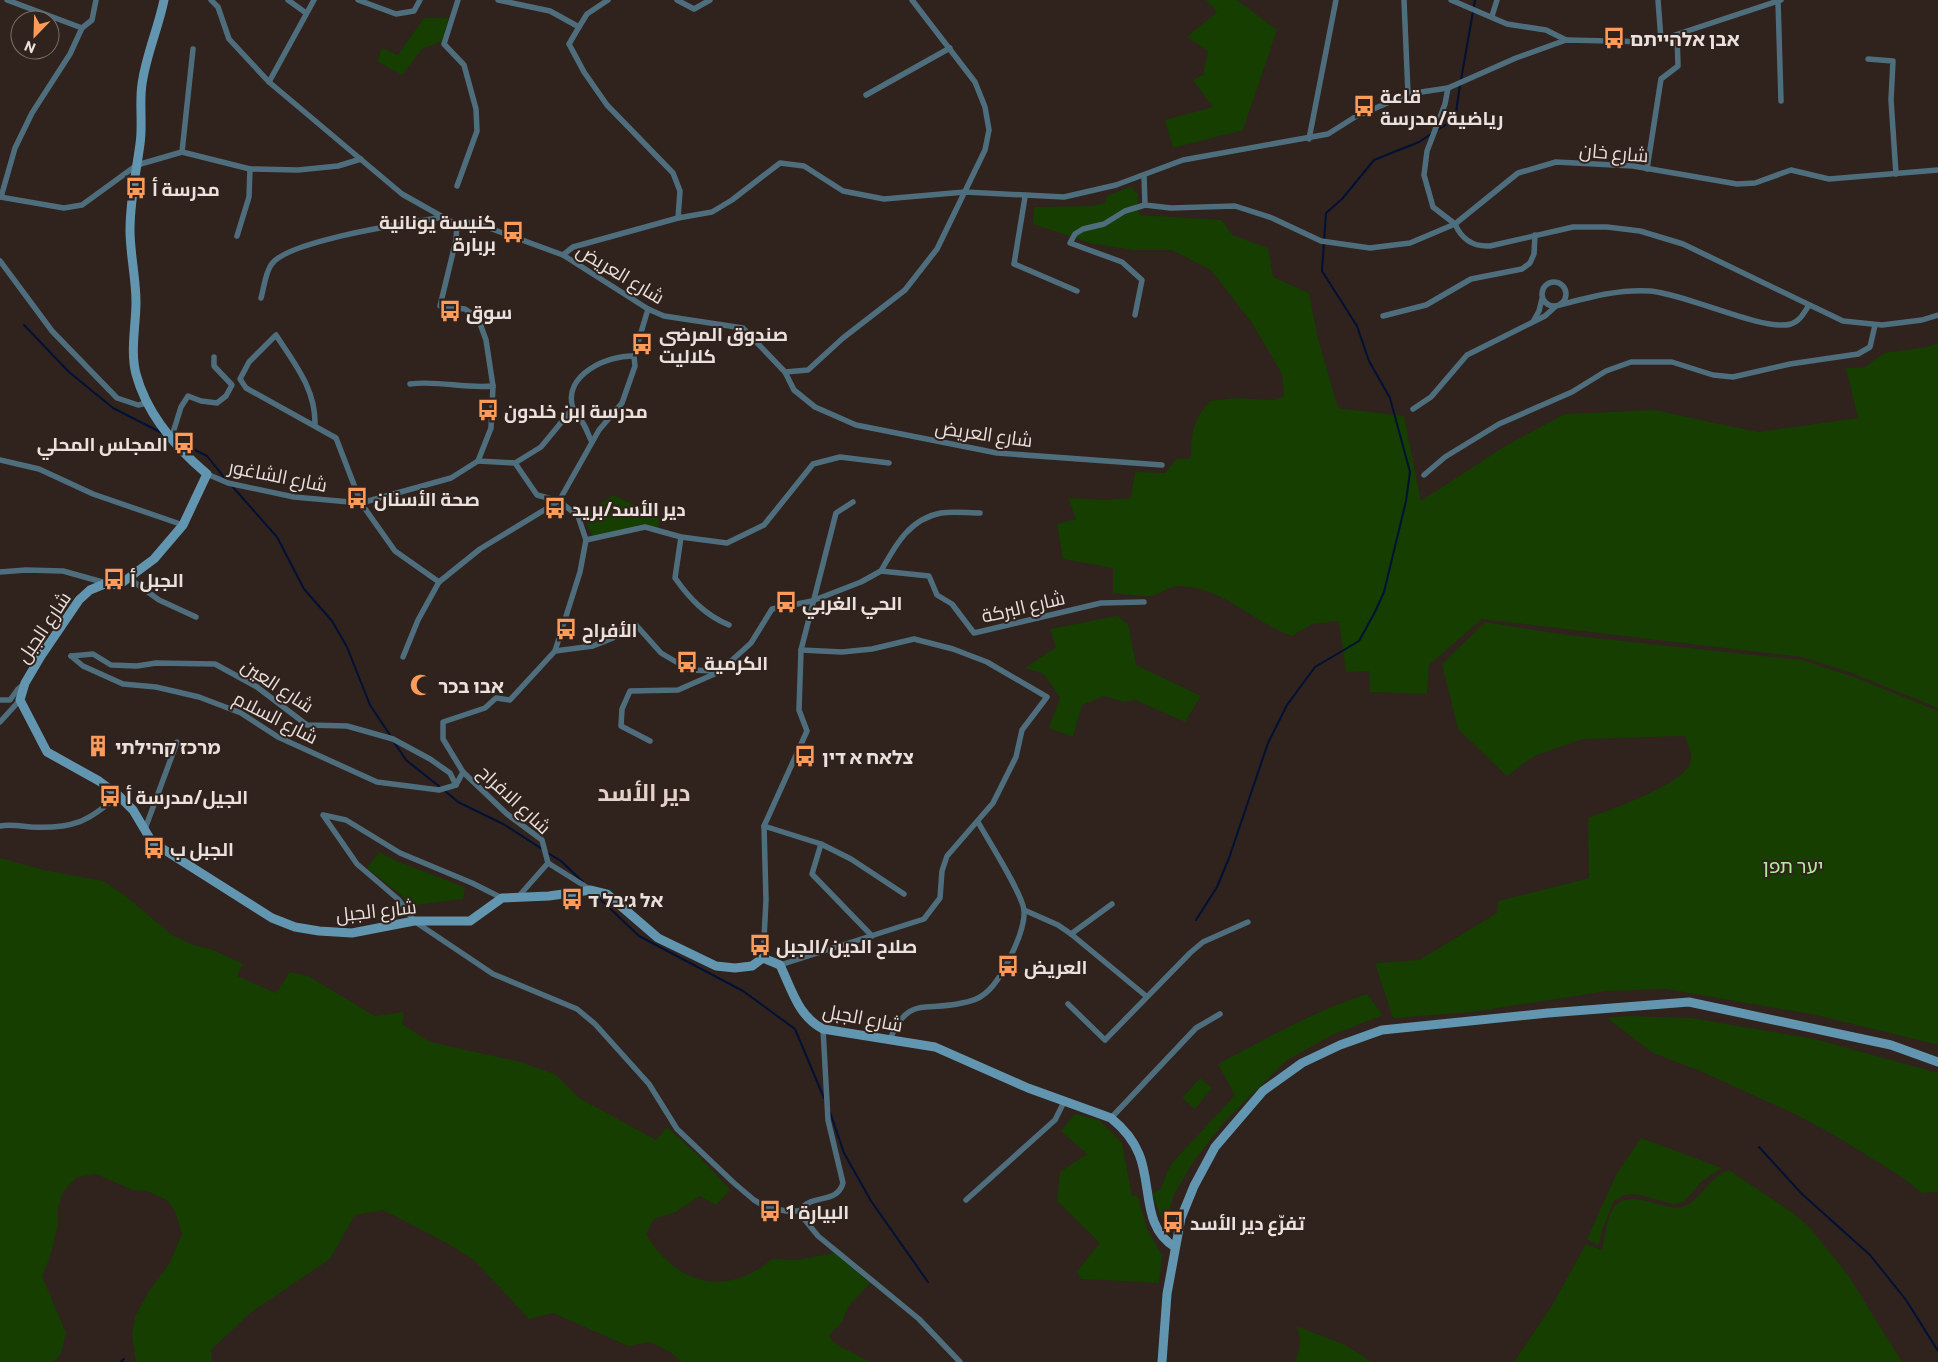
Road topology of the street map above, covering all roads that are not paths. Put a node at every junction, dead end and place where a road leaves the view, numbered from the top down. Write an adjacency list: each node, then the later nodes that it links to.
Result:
1 (8, 0): 24 (street)
2 (96, 0): 24 (street)
3 (164, 0): 39 (street)
4 (210, 0): 31 (street, شارع العريض)
5 (288, 0): 21 (street)
6 (314, 0): 21 (street)
7 (358, 0): 8 (street)
8 (420, 0)
9 (458, 0): 45 (street)
10 (498, 0): 23 (street)
11 (608, 0): 23 (street)
12 (677, 0): 13 (street)
13 (710, 0)
14 (912, 0): 28 (street)
15 (1336, 0): 36 (street)
16 (1404, 0): 33 (street)
17 (1451, 0): 22 (street)
18 (1497, 0): 22 (street)
19 (1658, 0): 27 (street)
20 (1780, 0): 25 (street); 35 (street)
21 (306, 13): 31 (street)
22 (1492, 16): 26 (street)
23 (579, 27): 51 (street)
24 (82, 28): 47 (street)
25 (1677, 35): 27 (street); 41 (street)
26 (1566, 40): 27 (street); 32 (street)
27 (1661, 40)
28 (950, 48): 34 (street); 46 (street)
29 (193, 49): 37 (street)
30 (1868, 59): 43 (street)
31 (269, 82): 38 (street, شارع العريض)
32 (1448, 88): 33 (street); 52 (street)
33 (1408, 94): 36 (street)
34 (866, 95)
35 (1781, 101)
36 (1309, 139): 44 (street)
37 (182, 152): 39 (street); 40 (street)
38 (361, 160): 40 (street); 50 (street, شارع العريض)
39 (136, 165): 47 (street); 76 (street)
40 (250, 169): 55 (street)
41 (1647, 169): 43 (street, شارع خان); 52 (street, شارع خان)
42 (1938, 170): 43 (street, شارع خان)
43 (1896, 174)
44 (1144, 175): 48 (street); 49 (street)
45 (457, 186)
46 (965, 192): 48 (street); 51 (street); 73 (street)
47 (0, 197)
48 (1025, 197): 58 (street)
49 (1145, 205): 52 (street, شارع خان); 67 (street)
50 (443, 217): 53 (street, شارع العريض); 60 (street)
51 (678, 218): 56 (street)
52 (1455, 224): 54 (street)
53 (457, 225): 56 (street, شارع العريض); 75 (street)
54 (1535, 235): 63 (street); 68 (street)
55 (236, 236)
56 (562, 255): 65 (street, شارع العريض)
57 (0, 261): 76 (street)
58 (1077, 291)
59 (1566, 292): 61 (street); 62 (street); 64 (street)
60 (261, 298)
61 (1542, 298): 64 (street); 69 (street)
62 (1583, 299): 63 (street); 64 (street)
63 (1809, 305): 70 (street)
64 (1558, 306): 69 (street)
65 (648, 309): 72 (street); 73 (street, شارع العريض)
66 (1938, 314): 70 (street)
67 (1135, 315)
68 (1383, 316)
69 (1533, 322): 78 (street)
70 (1875, 326): 88 (street)
71 (214, 356): 80 (street)
72 (634, 356): 77 (street); 81 (street)
73 (785, 372): 86 (street, شارع العريض)
74 (410, 384): 75 (street)
75 (493, 386): 83 (street)
76 (148, 403): 80 (street)
77 (573, 408): 81 (street); 85 (street)
78 (1413, 409)
79 (315, 425): 79 (street); 91 (street)
80 (171, 440): 87 (street)
81 (592, 442): 89 (street)
82 (0, 460): 93 (street)
83 (478, 460): 85 (street); 91 (street, شارع الشاغور)
84 (889, 463): 94 (street)
85 (515, 464): 89 (street, شارع الافراح)
86 (1162, 464)
87 (207, 474): 91 (street, شارع الشاغور); 93 (street, شارع الجبل)
88 (1424, 474)
89 (559, 501): 95 (street, شارع الافراح); 99 (street)
90 (854, 502): 101 (street)
91 (360, 503): 99 (street)
92 (980, 513): 96 (street)
93 (183, 525): 98 (street, شارع الجبل)
94 (681, 537): 95 (street); 104 (street)
95 (586, 540): 106 (street, شارع الافراح)
96 (881, 571): 101 (street); 102 (street, شارع البركة)
97 (0, 572): 100 (street)
98 (130, 579): 100 (street, شارع الجبل); 103 (street)
99 (439, 582): 108 (street)
100 (107, 583): 110 (street, شارع الجبل)
101 (812, 601): 105 (street); 109 (street)
102 (1144, 602)
103 (196, 617)
104 (729, 625)
105 (800, 650): 119 (street); 121 (street)
106 (555, 651): 109 (street); 116 (street, شارع الافراح)
107 (71, 656): 117 (street, شارع السلام); 117 (street, شارع العين)
108 (403, 657)
109 (718, 672): 114 (street)
110 (25, 683): 111 (street); 112 (street, شارع الجبل)
111 (0, 700)
112 (20, 700): 113 (street); 118 (street, شارع الجبل)
113 (0, 722)
114 (650, 741)
115 (177, 742): 122 (street)
116 (463, 772): 117 (street); 124 (street, شارع الافراح)
117 (456, 785)
118 (118, 795): 120 (street); 122 (street, شارع الجبل)
119 (978, 822): 130 (street); 134 (street)
120 (0, 826)
121 (764, 826): 123 (street); 135 (street)
122 (145, 829): 131 (street, شارع الجبل)
123 (821, 844): 126 (street); 134 (street)
124 (548, 862): 125 (street); 127 (street, شارع الافراح)
125 (591, 890): 127 (street); 135 (street)
126 (904, 894)
127 (518, 897): 128 (street)
128 (502, 898): 131 (street, شارع الجبل); 131 (street)
129 (1112, 904): 133 (street)
130 (1024, 910): 133 (street); 141 (street)
131 (414, 921): 146 (street)
132 (1248, 922): 137 (street)
133 (1071, 934): 137 (street)
134 (872, 936): 136 (street)
135 (763, 958): 136 (street)
136 (780, 965): 140 (street, شارع الجبل)
137 (1146, 996): 138 (street)
138 (1068, 1004)
139 (1220, 1014): 144 (street)
140 (823, 1029): 141 (street, شارع الجبل); 146 (street)
141 (890, 1039): 143 (street, شارع الجبل)
142 (1938, 1062): 147 (street)
143 (1064, 1102): 144 (street, شارع الجبل); 145 (street)
144 (1111, 1118): 147 (street, شارع الجبل)
145 (966, 1200)
146 (800, 1211): 148 (street)
147 (1175, 1247): 149 (street)
148 (960, 1362)
149 (1162, 1362)

